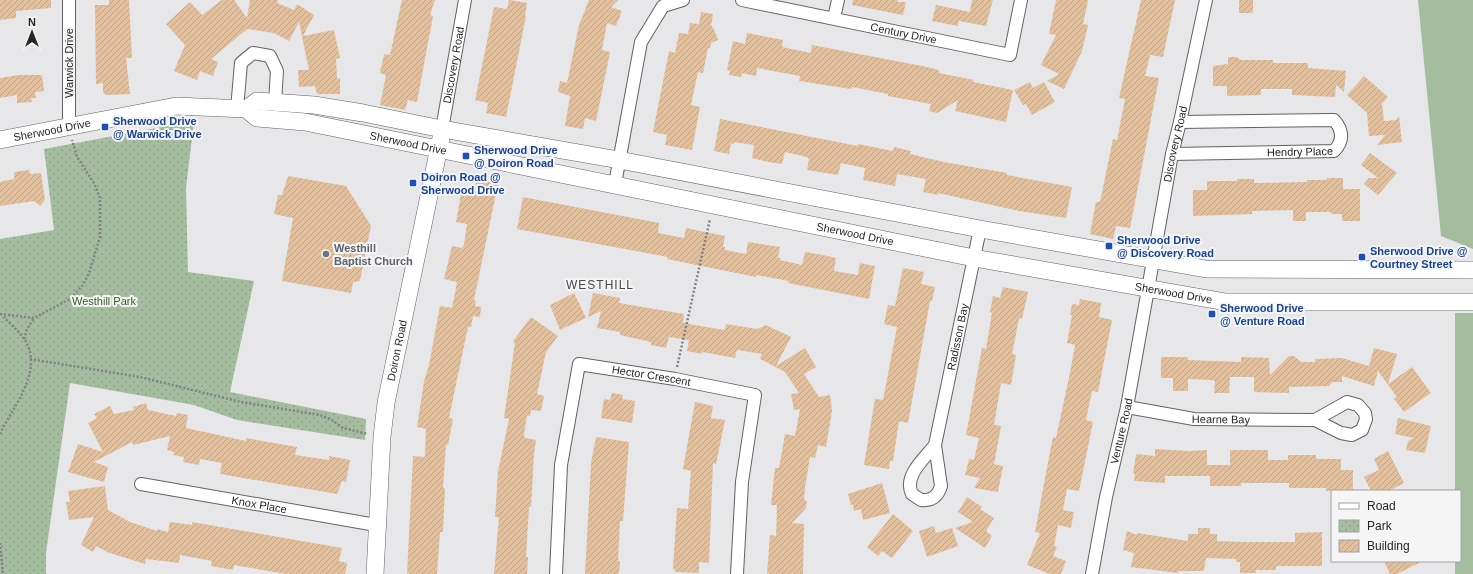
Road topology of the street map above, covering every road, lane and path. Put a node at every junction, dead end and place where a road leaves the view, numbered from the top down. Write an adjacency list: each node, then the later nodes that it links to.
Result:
1 (69, 0): 13 (street, Warwick Drive)
2 (465, 0): 14 (street, Discovery Road)
3 (683, 0): 18 (street)
4 (742, 0): 8 (street, Century Drive)
5 (838, 0): 9 (street)
6 (1021, 0): 9 (street, Century Drive)
7 (1206, 0): 12 (street, Discovery Road)
8 (801, 5): 9 (street, Century Drive)
9 (834, 18)
10 (275, 102): 11 (street, Sherwood Drive); 11 (street); 14 (street, Sherwood Drive)
11 (241, 109): 13 (street, Sherwood Drive); 16 (street, Sherwood Drive)
12 (1180, 122): 17 (street, Discovery Road); 17 (street, Hendry Place)
13 (69, 127): 15 (street, Sherwood Drive); 28 (path)
14 (442, 129): 16 (street, Doiron Road); 18 (street, Sherwood Drive)
15 (0, 140)
16 (439, 149): 19 (street, Sherwood Drive); 35 (street, Doiron Road)
17 (1172, 154): 23 (street, Discovery Road)
18 (619, 160): 19 (street); 21 (street, Sherwood Drive)
19 (615, 184): 20 (street, Sherwood Drive)
20 (713, 204): 22 (street, Sherwood Drive); 31 (path)
21 (980, 229): 22 (street, Radisson Bay); 23 (street, Sherwood Drive)
22 (974, 258): 25 (street, Sherwood Drive); 36 (street, Radisson Bay)
23 (1152, 260): 24 (street, Sherwood Drive); 25 (street, Discovery Road)
24 (1473, 270)
25 (1148, 288): 26 (street, Sherwood Drive); 32 (street, Venture Road)
26 (1473, 302)
27 (1, 314): 28 (path); 29 (path)
28 (34, 318): 29 (path)
29 (24, 339): 30 (path)
30 (30, 359): 34 (path); 35 (path)
31 (675, 379): 42 (street, Hector Crescent); 43 (street, Hector Crescent)
32 (1127, 407): 33 (street, Hearne Bay); 44 (street, Venture Road)
33 (1315, 420)
34 (0, 434)
35 (382, 437): 38 (street, Doiron Road)
36 (935, 445)
37 (141, 484): 38 (street, Knox Place)
38 (376, 525): 41 (street, Doiron Road)
39 (0, 543): 40 (path)
40 (3, 574)
41 (374, 574)
42 (556, 574)
43 (737, 574)
44 (1092, 574)

